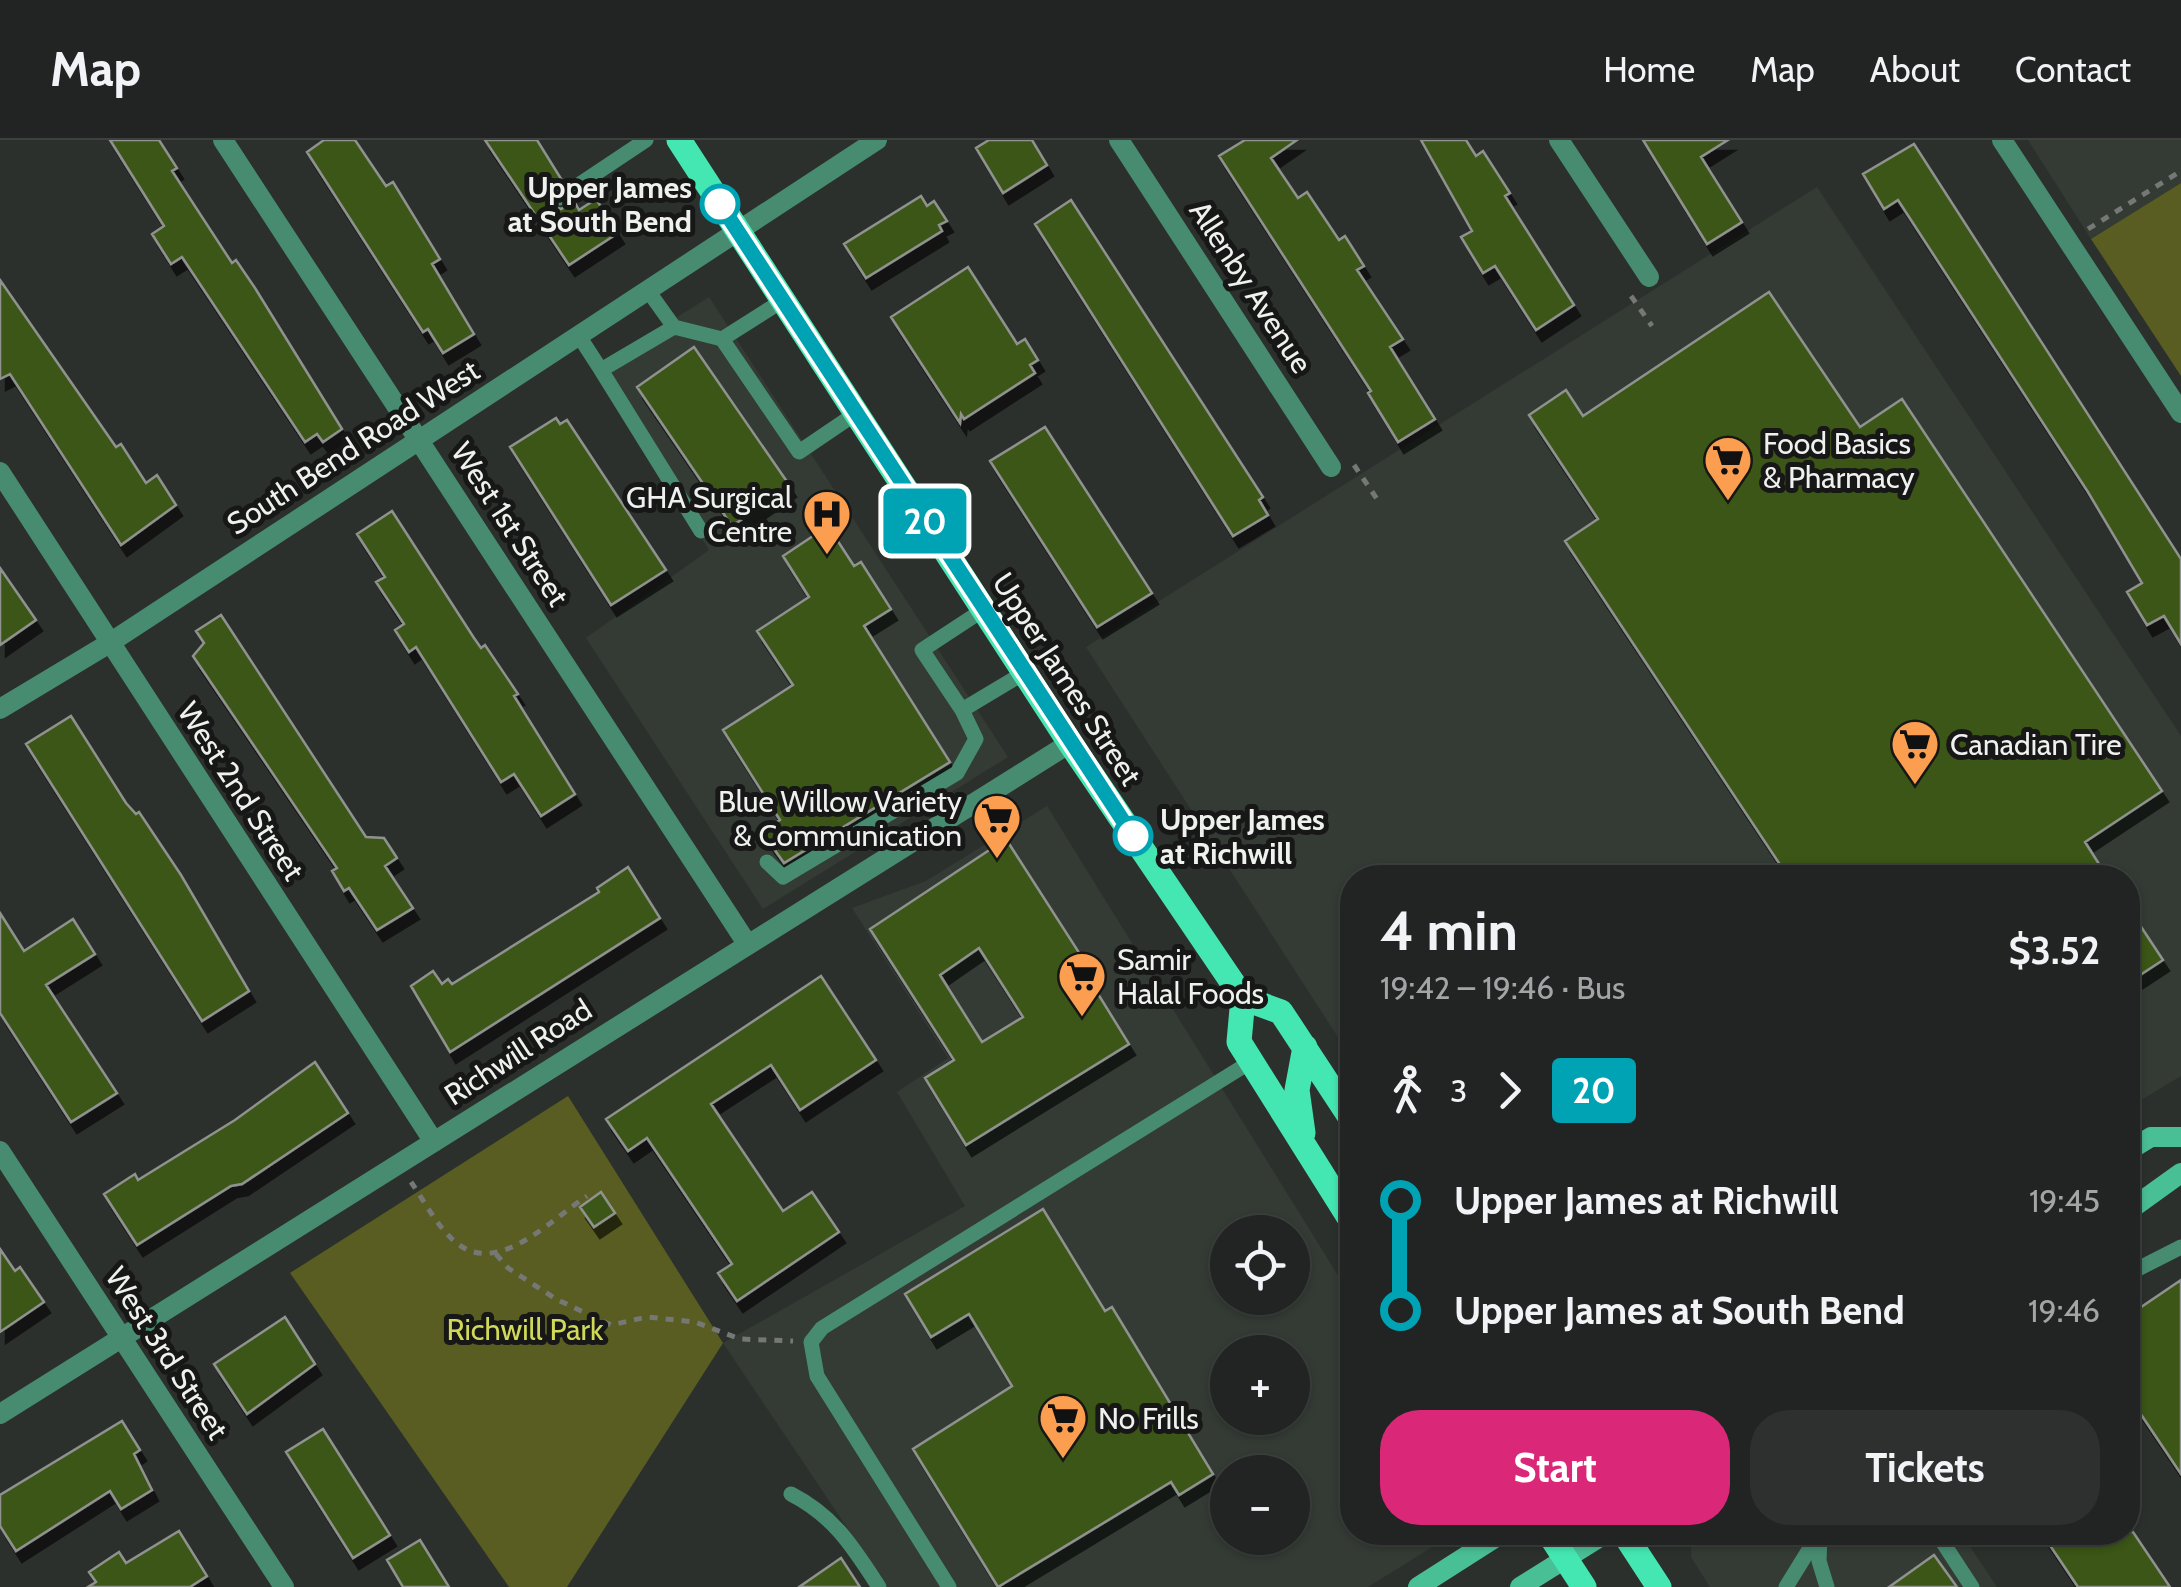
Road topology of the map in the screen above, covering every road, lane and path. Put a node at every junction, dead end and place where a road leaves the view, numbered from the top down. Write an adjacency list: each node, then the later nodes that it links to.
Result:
1 (223, 140): 21 (street, West 1st Street)
2 (646, 140): 9 (lane)
3 (679, 140): 10 (main road, Upper James Street)
4 (876, 140): 10 (street, South Bend Road West)
5 (1119, 140): 22 (street, Allenby Avenue)
6 (1558, 140): 12 (street)
7 (2002, 140): 11 (street)
8 (2181, 171): 11 (path)
9 (558, 198)
10 (737, 230): 13 (street, South Bend Road West); 14 (main road, Upper James Street)
11 (2068, 241): 19 (street)
12 (1649, 277)
13 (649, 292): 15 (lane); 16 (street, South Bend Road West)
14 (782, 301): 17 (lane); 20 (main road, Upper James Street)
15 (674, 326): 17 (lane); 18 (lane)
16 (579, 336): 18 (lane); 21 (street, South Bend Road West)
17 (722, 339): 20 (lane)
18 (601, 370): 26 (lane)
19 (2181, 413)
20 (855, 414): 27 (main road, Upper James Street)
21 (418, 438): 28 (street, South Bend Road West); 34 (street, West 1st Street)
22 (1332, 466)
23 (1359, 470): 25 (path)
24 (0, 472): 28 (street, West 2nd Street)
25 (1377, 499)
26 (701, 531)
27 (983, 610): 29 (main road, Upper James Street); 31 (lane)
28 (108, 644): 30 (street, South Bend Road West); 40 (street, West 2nd Street)
29 (1024, 673): 31 (lane); 32 (main road, Upper James Street)
30 (0, 710)
31 (962, 710): 33 (lane)
32 (1070, 743): 34 (street, Richwill Road); 35 (main road, Upper James Street)
33 (767, 862)
34 (746, 942): 40 (street, Richwill Road)
35 (1242, 998): 36 (main road); 37 (main road)
36 (1305, 1048): 38 (main road); 41 (main road)
37 (1252, 1061): 41 (main road); 53 (lane)
38 (1340, 1102)
39 (2181, 1137): 42 (main road)
40 (434, 1142): 44 (street, Richwill Road)
41 (1304, 1143): 47 (main road)
42 (2140, 1143)
43 (0, 1152): 52 (street, West 3rd Street)
44 (398, 1164): 50 (path); 52 (street, Richwill Road)
45 (2181, 1173): 48 (main road)
46 (586, 1196): 50 (path)
47 (1340, 1202)
48 (2140, 1202)
49 (2181, 1247): 51 (lane)
50 (496, 1254): 53 (path)
51 (2140, 1268)
52 (122, 1338): 54 (street, Richwill Road); 64 (street, West 3rd Street)
53 (811, 1342): 66 (lane)
54 (0, 1414)
55 (791, 1494): 65 (lane)
56 (1484, 1545): 67 (main road)
57 (1557, 1545): 63 (main road)
58 (1588, 1545): 63 (main road)
59 (1631, 1545): 70 (main road)
60 (1812, 1545): 71 (lane)
61 (1820, 1545): 72 (lane)
62 (1945, 1545): 73 (lane)
63 (1566, 1559): 68 (main road); 69 (main road)
64 (284, 1587)
65 (879, 1587)
66 (949, 1587)
67 (1418, 1587)
68 (1520, 1587)
69 (1584, 1587)
70 (1658, 1587)
71 (1786, 1587)
72 (1828, 1587)
73 (1972, 1587)

